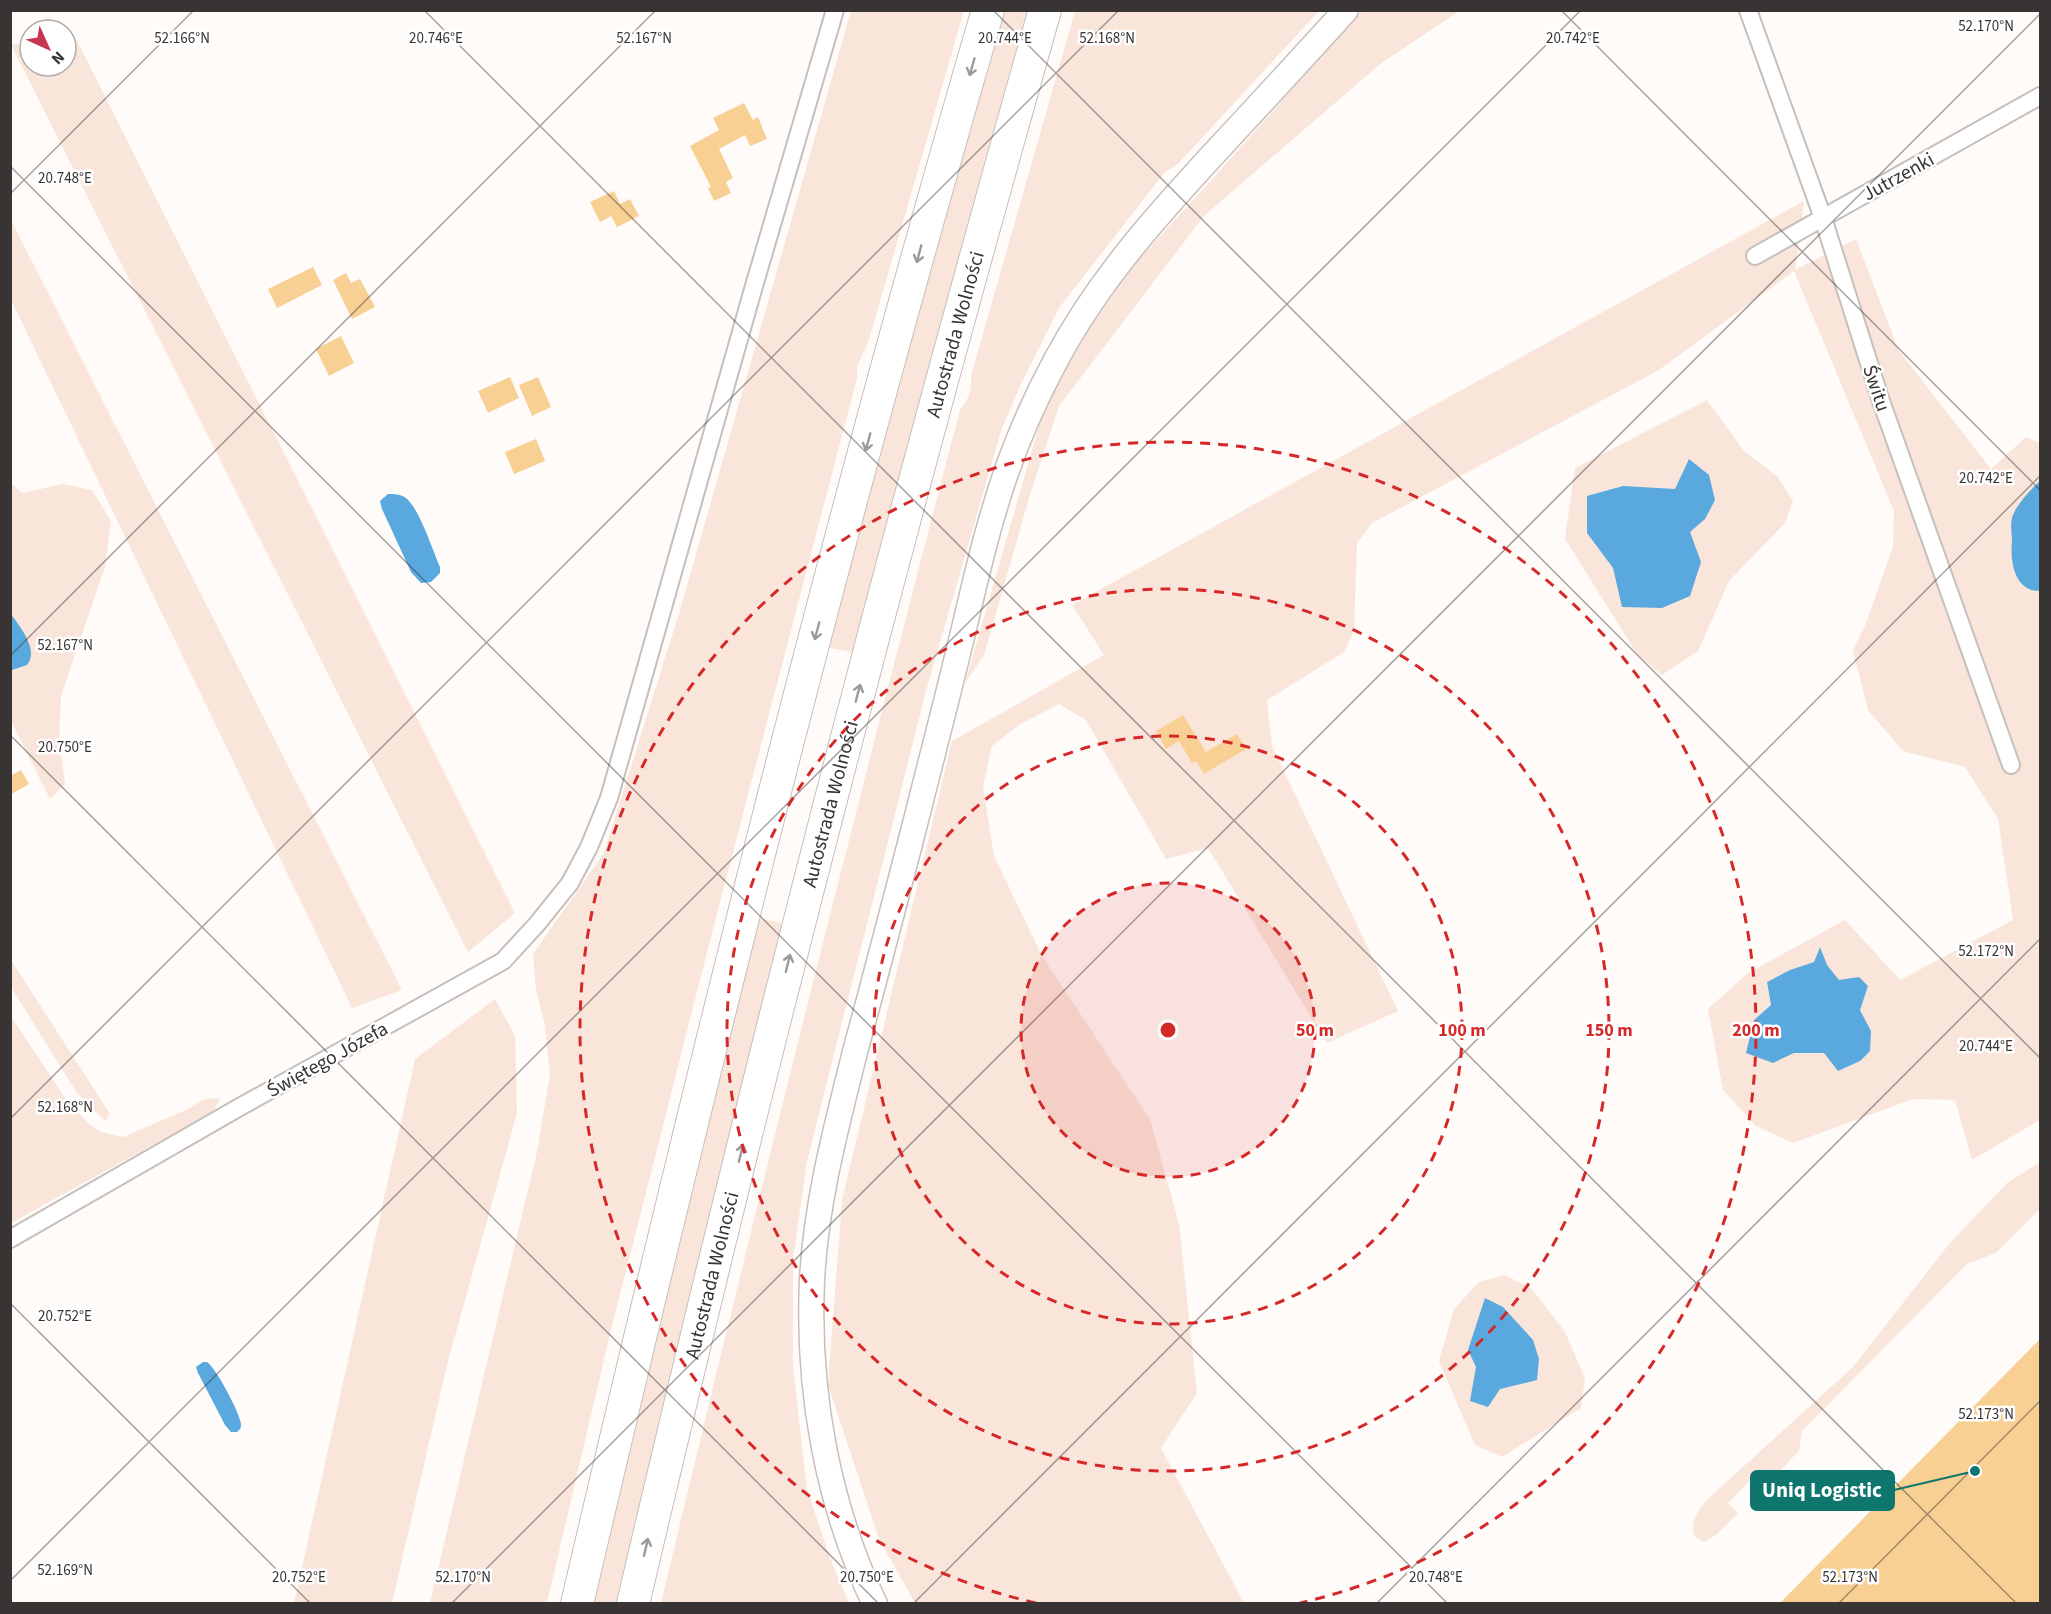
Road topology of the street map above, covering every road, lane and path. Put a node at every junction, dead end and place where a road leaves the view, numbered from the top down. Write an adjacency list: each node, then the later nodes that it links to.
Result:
1 (835, 10): 10 (street, Świętego Józefa)
2 (988, 10): 11 (highway, one-way to 11)
3 (1045, 10): 12 (highway, Autostrada Wolności, one-way to 3)
4 (1346, 10): 13 (street)
5 (1748, 10): 7 (street, Świtu)
6 (2040, 96): 7 (street, Jutrzenki)
7 (1823, 218): 8 (street, Jutrzenki); 9 (street, Świtu)
8 (1755, 256)
9 (2011, 765)
10 (10, 1239)
11 (577, 1604)
12 (633, 1604)
13 (874, 1604)

